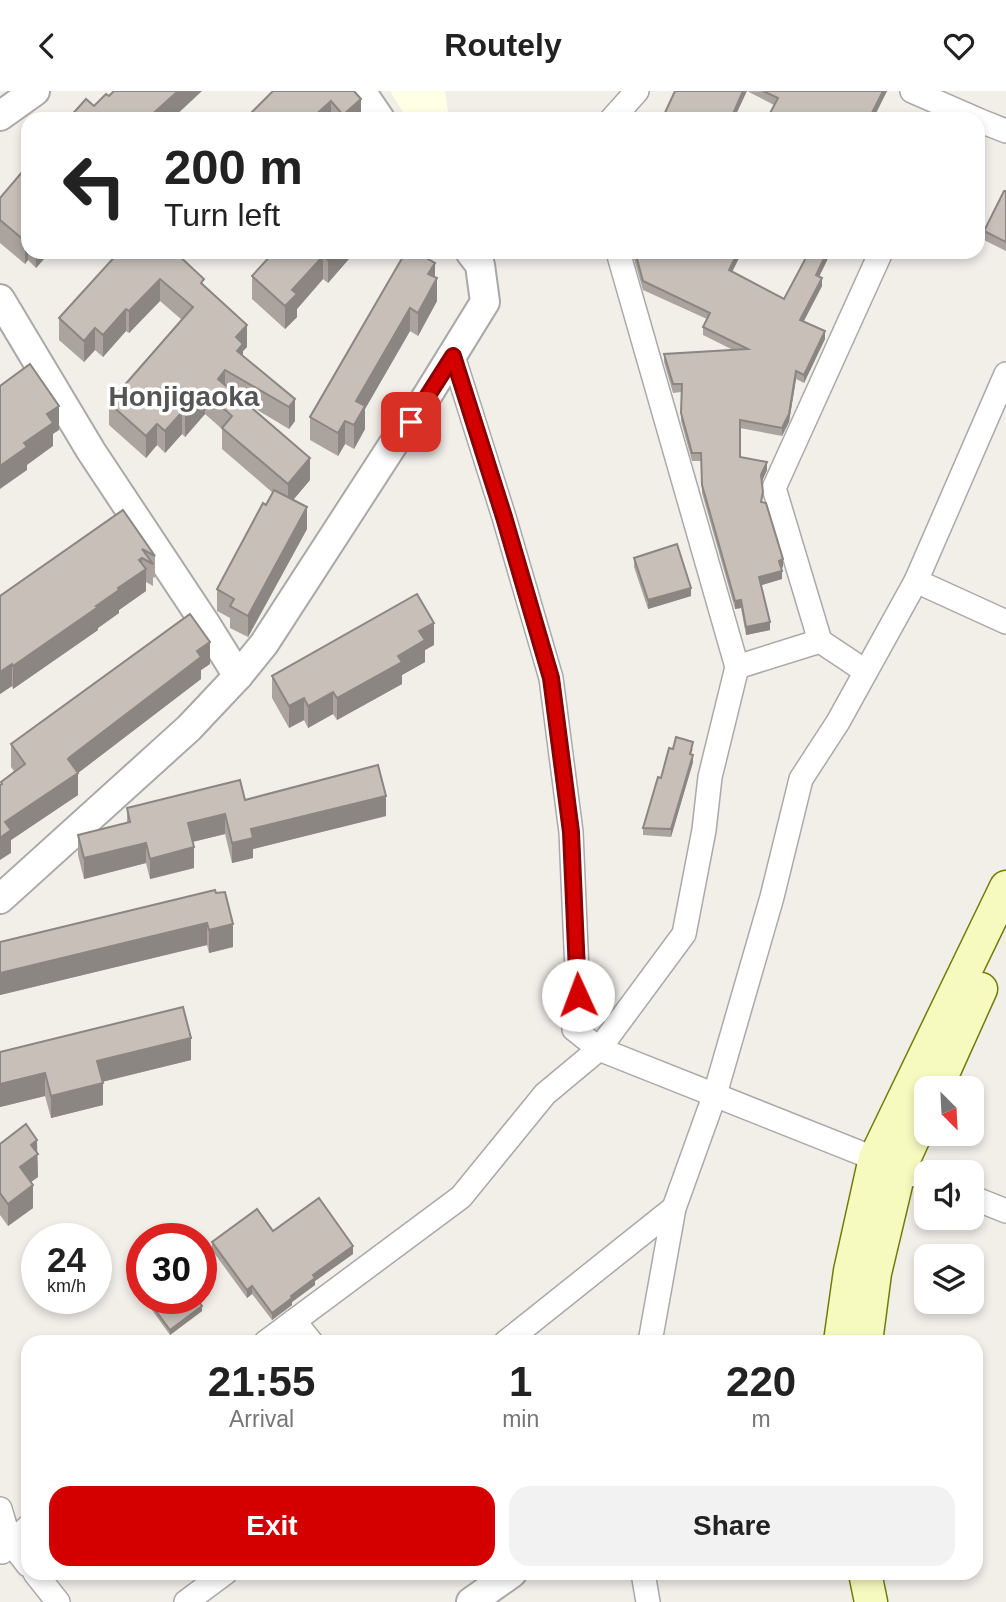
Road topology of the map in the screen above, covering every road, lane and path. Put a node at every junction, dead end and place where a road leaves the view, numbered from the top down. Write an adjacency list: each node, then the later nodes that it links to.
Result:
1 (35, 91): 8 (street)
2 (361, 91): 6 (street)
3 (637, 91): 7 (street)
4 (912, 91): 5 (street)
5 (947, 106)
6 (375, 112)
7 (618, 112)
8 (0, 116)
9 (985, 122): 10 (street)
10 (1006, 131)
11 (475, 259): 15 (street)
12 (620, 259): 20 (street)
13 (878, 259): 19 (street)
14 (0, 299): 22 (street)
15 (453, 356): 22 (street); 26 (street)
16 (1006, 374): 17 (street)
17 (916, 581): 18 (street); 21 (street)
18 (1006, 622)
19 (820, 641): 20 (street); 21 (street)
20 (737, 667): 26 (street)
21 (865, 671): 28 (street)
22 (238, 676): 24 (street)
23 (1006, 887): 30 (main road)
24 (0, 899)
25 (1006, 933): 27 (main road)
26 (599, 1049): 28 (street); 34 (street)
27 (942, 1076)
28 (715, 1094): 30 (street); 32 (street)
29 (914, 1137): 30 (main road)
30 (900, 1168): 39 (main road); 40 (main road)
31 (984, 1202): 33 (street)
32 (674, 1207): 37 (street); 38 (street)
33 (1006, 1211)
34 (294, 1321): 35 (street); 36 (street)
35 (275, 1335)
36 (305, 1335)
37 (515, 1335)
38 (651, 1335)
39 (841, 1335)
40 (867, 1335)
41 (0, 1509): 43 (street)
42 (21, 1533): 43 (street)
43 (5, 1548): 44 (street)
44 (21, 1560)
45 (41, 1580): 51 (street)
46 (216, 1580): 52 (street)
47 (494, 1580): 53 (street)
48 (644, 1580): 54 (street)
49 (847, 1580): 55 (main road)
50 (866, 1580): 56 (main road)
51 (58, 1602)
52 (186, 1602)
53 (471, 1602)
54 (648, 1602)
55 (852, 1602)
56 (871, 1602)

